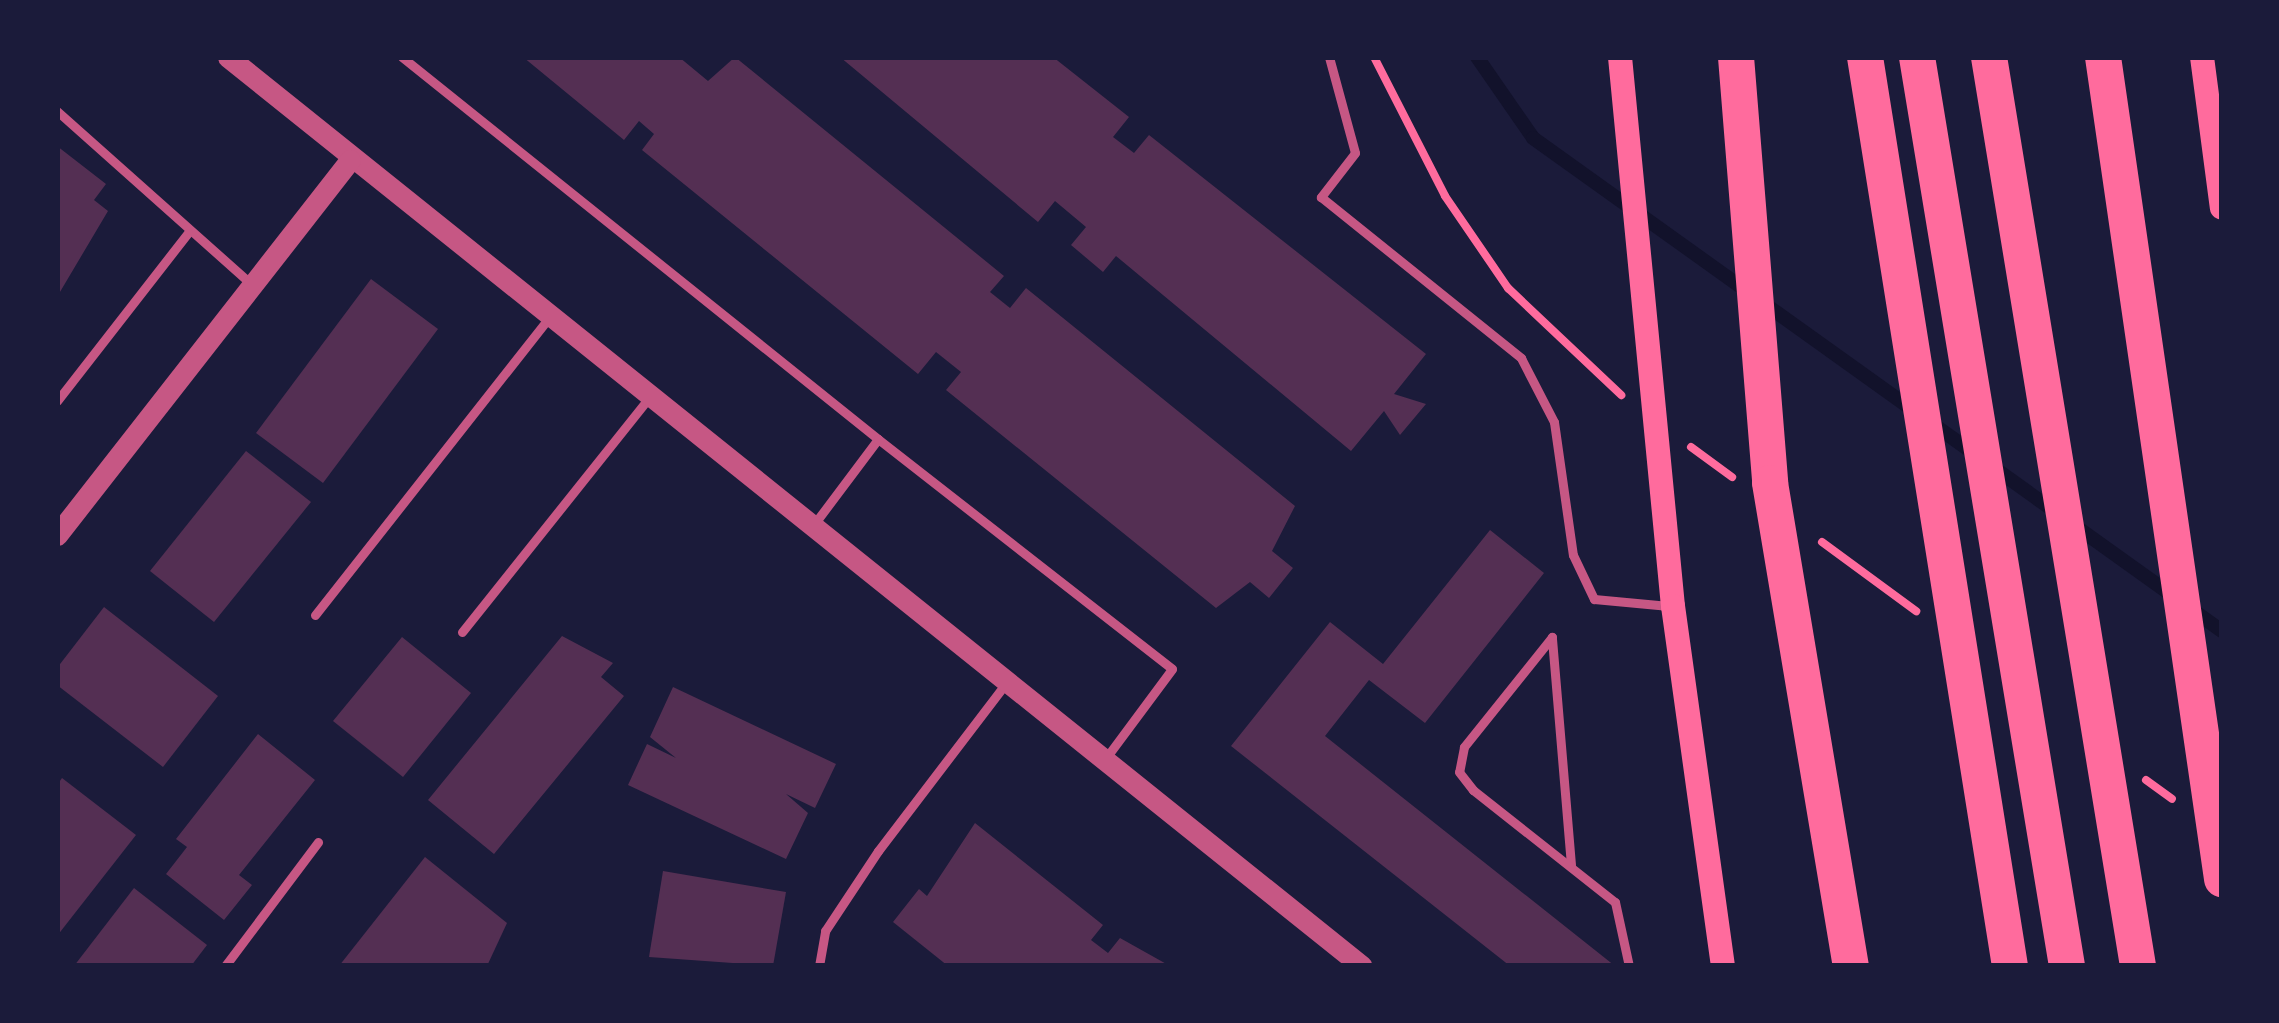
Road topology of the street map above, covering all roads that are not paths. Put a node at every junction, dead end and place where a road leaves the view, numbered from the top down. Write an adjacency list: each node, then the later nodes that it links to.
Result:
1 (228, 57): 12 (street)
2 (402, 57): 20 (lane)
3 (1329, 57): 23 (lane)
4 (1619, 57): 23 (main road)
5 (1865, 57): 38 (highway)
6 (1917, 57): 39 (highway)
7 (1989, 57): 40 (highway)
8 (2103, 57): 17 (highway)
9 (2202, 57): 13 (main road)
10 (1737, 61): 37 (highway)
11 (57, 111): 14 (lane)
12 (350, 160): 15 (street); 16 (street)
13 (2222, 208)
14 (188, 233): 15 (lane); 19 (lane)
15 (252, 285): 22 (street)
16 (549, 318): 18 (street); 24 (lane)
17 (2148, 360): 27 (highway); 31 (highway)
18 (649, 398): 21 (street); 25 (lane)
19 (57, 401)
20 (878, 440): 21 (lane); 28 (lane)
21 (812, 527): 26 (street)
22 (57, 535)
23 (1672, 606): 36 (main road)
24 (314, 615)
25 (462, 632)
26 (1006, 682): 28 (street); 33 (lane)
27 (2222, 703)
28 (1104, 760): 34 (street)
29 (318, 842): 32 (lane)
30 (1571, 866): 30 (lane); 35 (lane)
31 (2222, 879)
32 (225, 966)
33 (819, 966)
34 (1362, 966)
35 (1629, 966)
36 (1723, 966)
37 (1851, 966)
38 (2010, 966)
39 (2067, 966)
40 (2138, 966)

